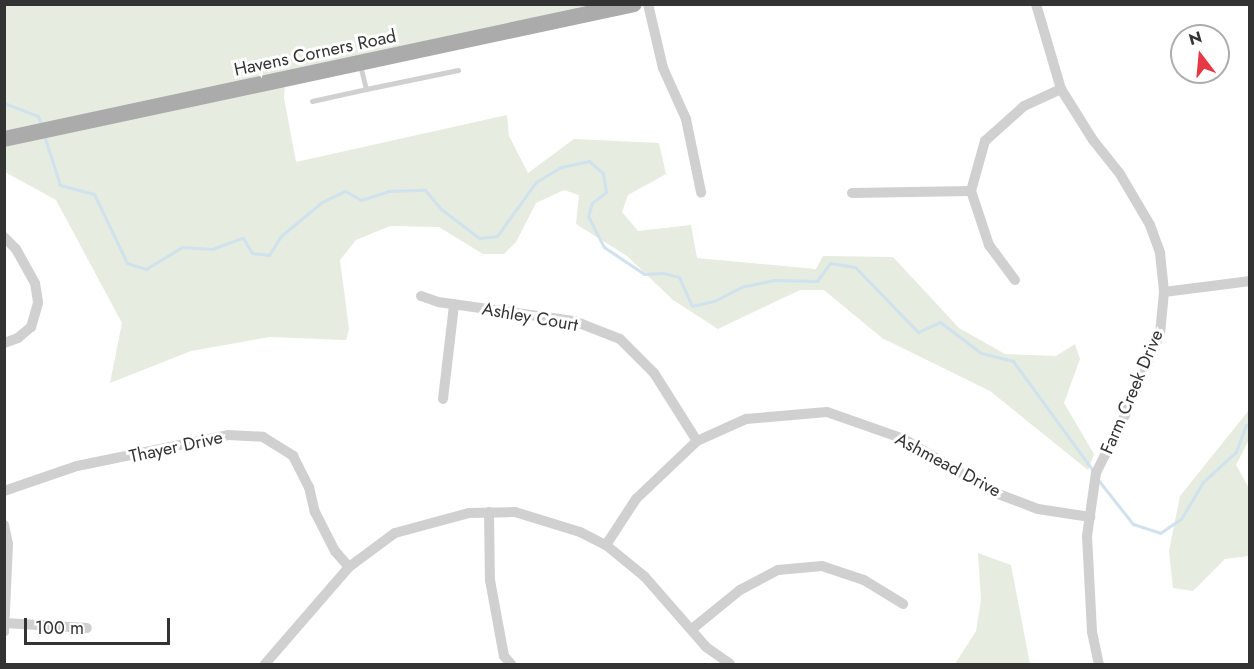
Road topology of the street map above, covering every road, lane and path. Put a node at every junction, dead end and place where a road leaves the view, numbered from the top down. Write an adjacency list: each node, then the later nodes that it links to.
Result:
1 (634, 4): 4 (main road, Havens Corners Road)
2 (648, 4): 11 (street)
3 (1036, 4): 7 (street, Farm Creek Drive)
4 (360, 63): 6 (lane); 9 (main road, Havens Corners Road)
5 (458, 70): 6 (lane)
6 (366, 89): 8 (lane)
7 (1061, 89): 10 (street); 16 (street, Farm Creek Drive)
8 (312, 101)
9 (4, 139)
10 (971, 191): 12 (street); 14 (street)
11 (701, 192)
12 (852, 193)
13 (4, 237): 19 (street)
14 (1015, 280)
15 (1250, 281): 16 (street)
16 (1164, 292): 24 (street, Farm Creek Drive)
17 (421, 296): 18 (street, Ashley Court)
18 (454, 304): 20 (street); 21 (street, Ashley Court)
19 (4, 343)
20 (443, 399)
21 (697, 441): 24 (street, Ashmead Drive); 26 (street, Ashmead Drive)
22 (4, 491): 27 (street, Thayer Drive)
23 (489, 512): 26 (street); 27 (street); 34 (street)
24 (1090, 517): 36 (street, Farm Creek Drive)
25 (4, 525): 29 (street)
26 (606, 545): 31 (street)
27 (349, 567): 33 (street)
28 (903, 604): 31 (street)
29 (5, 623): 30 (street); 32 (street)
30 (87, 628)
31 (692, 629): 35 (street)
32 (4, 632)
33 (265, 664)
34 (511, 664)
35 (730, 664)
36 (1099, 664)

